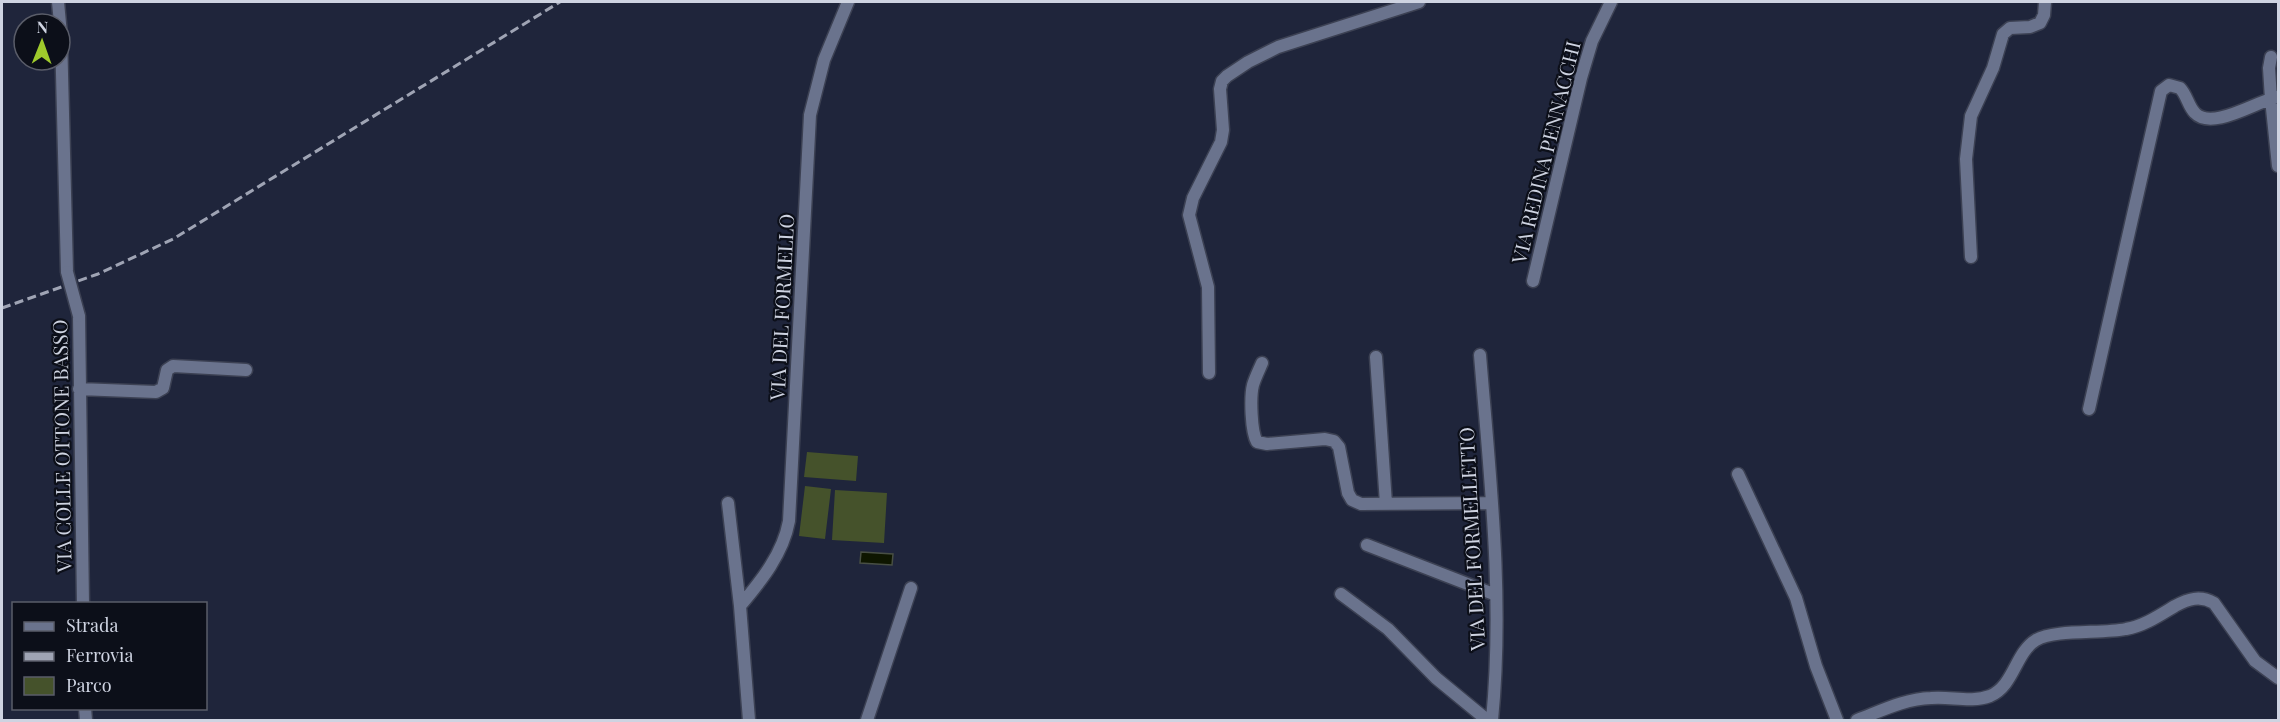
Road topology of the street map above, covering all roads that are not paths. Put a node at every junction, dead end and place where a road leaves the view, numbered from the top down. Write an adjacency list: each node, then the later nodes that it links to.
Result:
1 (58, 2): 16 (street, VIA COLLE OTTONE BASSO, bridge)
2 (848, 2): 27 (street, VIA DEL FORMELLO)
3 (1419, 2): 15 (street)
4 (1611, 2): 10 (street, VIA REDINA PENNACCHI)
5 (2045, 2): 9 (street)
6 (2271, 57): 7 (street)
7 (2275, 98): 8 (street); 17 (street)
8 (2278, 166)
9 (1971, 256)
10 (1533, 281)
11 (1480, 355): 20 (street, VIA DEL FORMELLETTO)
12 (1376, 357): 21 (street)
13 (1262, 363): 21 (street)
14 (246, 370): 16 (street)
15 (1209, 373)
16 (79, 389): 26 (street, VIA COLLE OTTONE BASSO)
17 (2089, 409)
18 (1738, 474): 32 (street)
19 (728, 503): 27 (street)
20 (1492, 503): 21 (street); 25 (street, VIA DEL FORMELLETTO)
21 (1386, 504)
22 (1367, 545): 25 (street)
23 (911, 588): 30 (street)
24 (1341, 594): 31 (street)
25 (1496, 595): 31 (street, VIA DEL FORMELLETTO)
26 (83, 602)
27 (740, 606): 29 (street)
28 (2278, 678): 33 (street)
29 (749, 720)
30 (867, 720)
31 (1490, 720)
32 (1837, 720)
33 (1857, 720)

